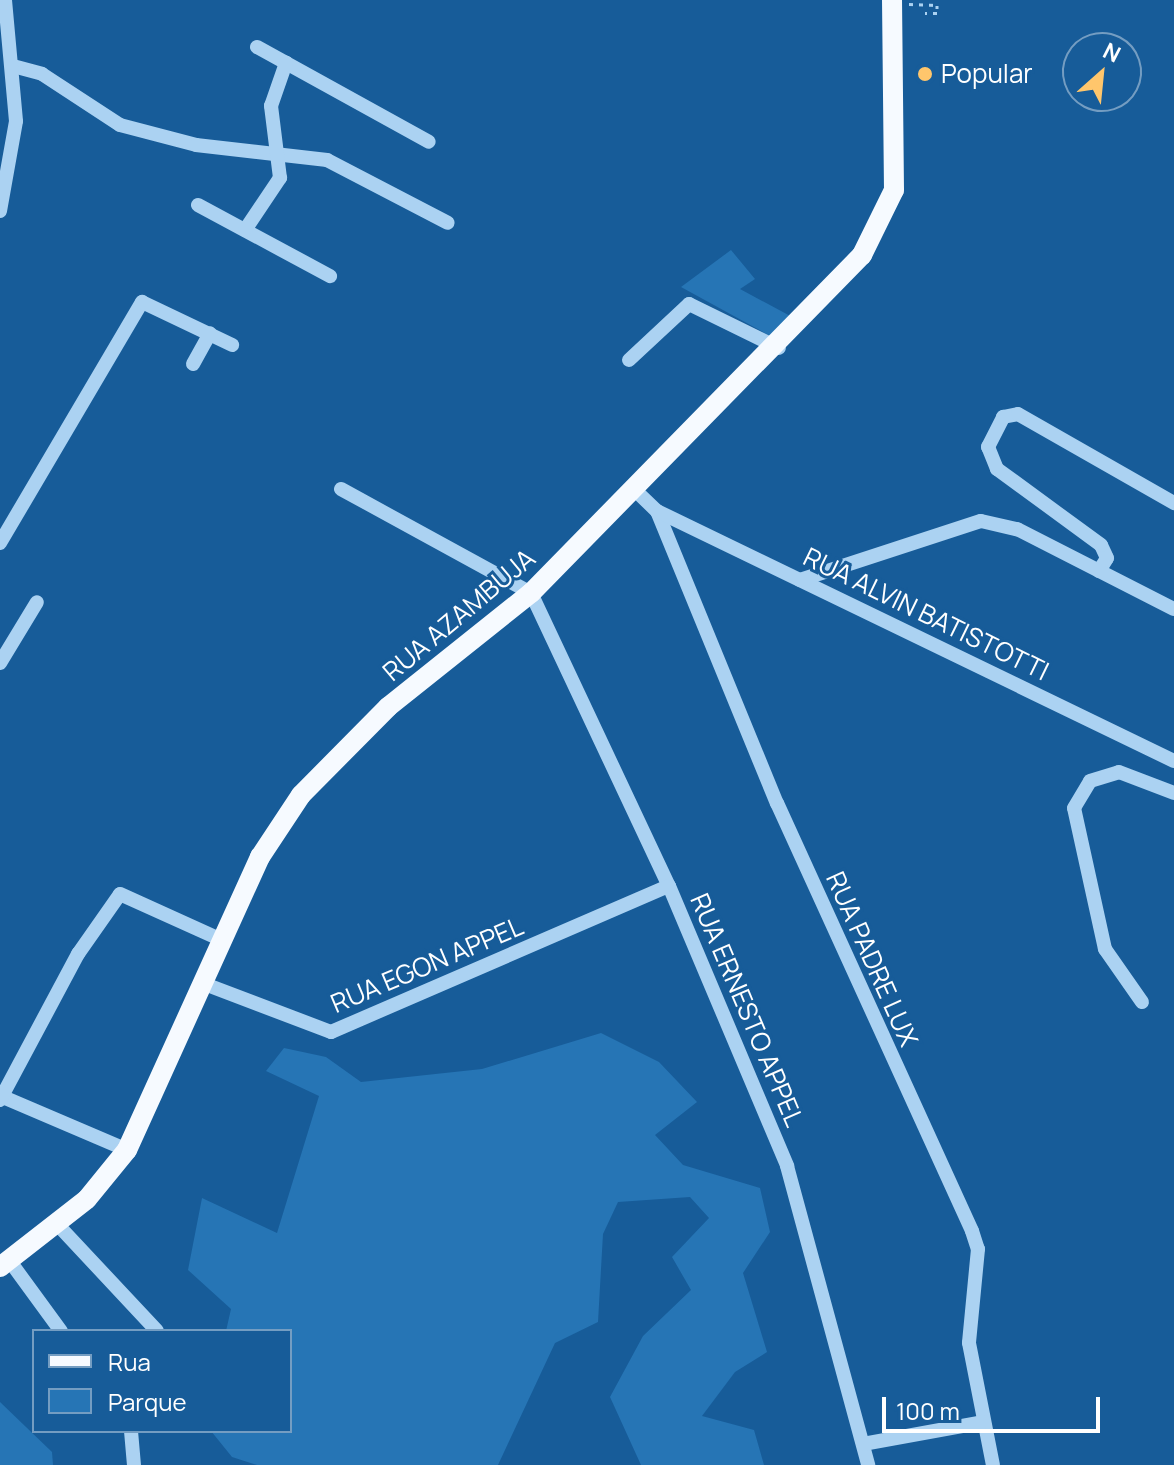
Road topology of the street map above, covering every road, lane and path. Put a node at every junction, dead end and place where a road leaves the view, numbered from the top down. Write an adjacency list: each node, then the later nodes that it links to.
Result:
1 (5, 0): 6 (street)
2 (902, 2): 3 (path); 16 (main road, RUA AZAMBUJA)
3 (925, 13)
4 (257, 47): 5 (street)
5 (286, 63): 7 (street); 8 (street)
6 (13, 66): 8 (street); 10 (street)
7 (429, 142)
8 (280, 154): 11 (street); 12 (street)
9 (198, 205): 12 (street)
10 (0, 211)
11 (448, 223)
12 (245, 230): 13 (street)
13 (330, 276)
14 (210, 333): 15 (street); 18 (street); 23 (street)
15 (232, 345)
16 (779, 348): 17 (street); 20 (main road, RUA AZAMBUJA)
17 (629, 360)
18 (193, 364)
19 (341, 489): 26 (street)
20 (636, 491): 22 (street, RUA PADRE LUX); 26 (main road, RUA AZAMBUJA)
21 (1174, 503): 24 (street)
22 (657, 511): 25 (street, RUA ALVIN BATISTOTTI); 42 (street, RUA PADRE LUX)
23 (0, 543)
24 (1099, 571): 25 (street); 28 (street)
25 (800, 580): 30 (street, RUA ALVIN BATISTOTTI)
26 (531, 593): 32 (street, RUA ERNESTO APPEL); 33 (main road, RUA AZAMBUJA)
27 (37, 602): 29 (street)
28 (1174, 609)
29 (0, 663)
30 (1174, 761)
31 (1174, 793): 35 (street)
32 (669, 886): 34 (street, RUA EGON APPEL); 44 (street, RUA ERNESTO APPEL)
33 (222, 940): 34 (main road, RUA AZAMBUJA); 36 (street)
34 (202, 983): 37 (main road, RUA AZAMBUJA)
35 (1142, 1002)
36 (1, 1099): 37 (street)
37 (127, 1150): 38 (main road, RUA AZAMBUJA)
38 (57, 1224): 39 (main road, RUA AZAMBUJA); 41 (street)
39 (5, 1264): 40 (street)
40 (59, 1329)
41 (155, 1329)
42 (984, 1422): 44 (street); 47 (street, RUA PADRE LUX)
43 (131, 1433): 45 (street)
44 (863, 1444): 46 (street, RUA ERNESTO APPEL)
45 (134, 1465)
46 (868, 1465)
47 (993, 1465)

